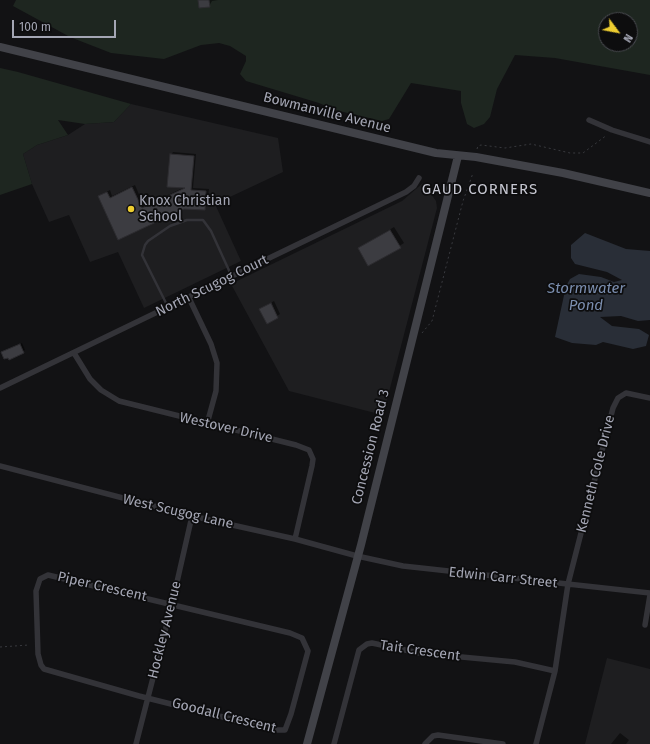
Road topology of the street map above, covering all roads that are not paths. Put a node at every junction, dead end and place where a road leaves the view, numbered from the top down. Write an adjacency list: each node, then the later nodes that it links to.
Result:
1 (0, 47): 4 (main road, Bowmanville Avenue)
2 (589, 120): 3 (street)
3 (650, 142)
4 (458, 156): 6 (main road, Bowmanville Avenue); 17 (main road, Concession Road 3)
5 (419, 178): 7 (street, North Scugog Court)
6 (650, 194)
7 (232, 277): 8 (street, North Scugog Court); 9 (lane)
8 (189, 298): 9 (street, North Scugog Court); 13 (street)
9 (168, 308): 10 (street, North Scugog Court)
10 (74, 353): 11 (street, North Scugog Court); 13 (street, Westover Drive)
11 (0, 388)
12 (650, 398): 18 (street, Kenneth Cole Drive)
13 (207, 424): 16 (street, Westover Drive)
14 (0, 466): 15 (street, West Scugog Lane)
15 (192, 516): 16 (street, West Scugog Lane); 20 (street, Hockley Avenue)
16 (295, 539): 17 (street, West Scugog Lane)
17 (357, 556): 18 (street, Edwin Carr Street); 25 (main road, Concession Road 3)
18 (568, 584): 19 (street, Edwin Carr Street); 22 (street)
19 (650, 594): 21 (street)
20 (172, 604): 23 (street, Hockley Avenue); 23 (street, Piper Crescent); 23 (street, Goodall Crescent)
21 (645, 625)
22 (555, 671): 26 (street, Tait Crescent); 29 (street)
23 (148, 697): 24 (street, Hockley Avenue)
24 (136, 744)
25 (306, 744)
26 (334, 744)
27 (425, 744): 28 (street)
28 (503, 744)
29 (536, 744)

